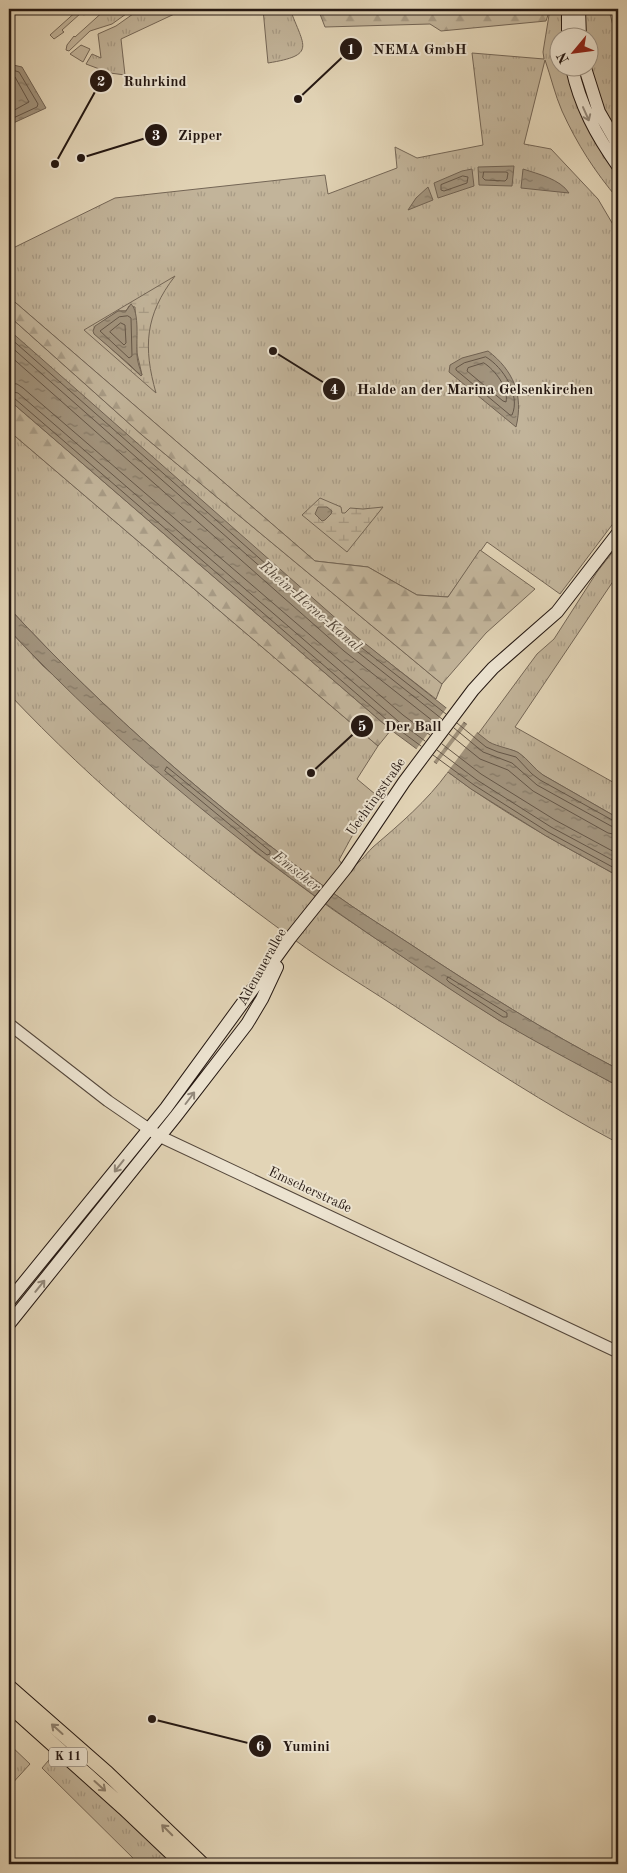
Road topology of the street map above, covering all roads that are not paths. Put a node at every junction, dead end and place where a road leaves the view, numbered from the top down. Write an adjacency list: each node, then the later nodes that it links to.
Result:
1 (568, 9): 3 (main road)
2 (579, 9): 4 (main road)
3 (568, 28)
4 (580, 28)
5 (574, 78): 8 (main road, one-way to 8)
6 (588, 78): 7 (main road)
7 (618, 145)
8 (618, 166)
9 (618, 533): 10 (main road, Uechtingstraße)
10 (305, 921): 12 (main road, Adenauerallee); 13 (main road, Adenauerallee, one-way to 10)
11 (9, 1024): 12 (street, Emscherstraße)
12 (149, 1128): 13 (street, Emscherstraße); 14 (main road, Adenauerallee, one-way to 14)
13 (159, 1136): 15 (main road, Adenauerallee, one-way to 13); 16 (street, Emscherstraße)
14 (9, 1301)
15 (9, 1324)
16 (618, 1352)
17 (9, 1688): 20 (main road, K 11, one-way to 17)
18 (9, 1705): 19 (main road, K 11, one-way to 19)
19 (182, 1864)
20 (202, 1864)

